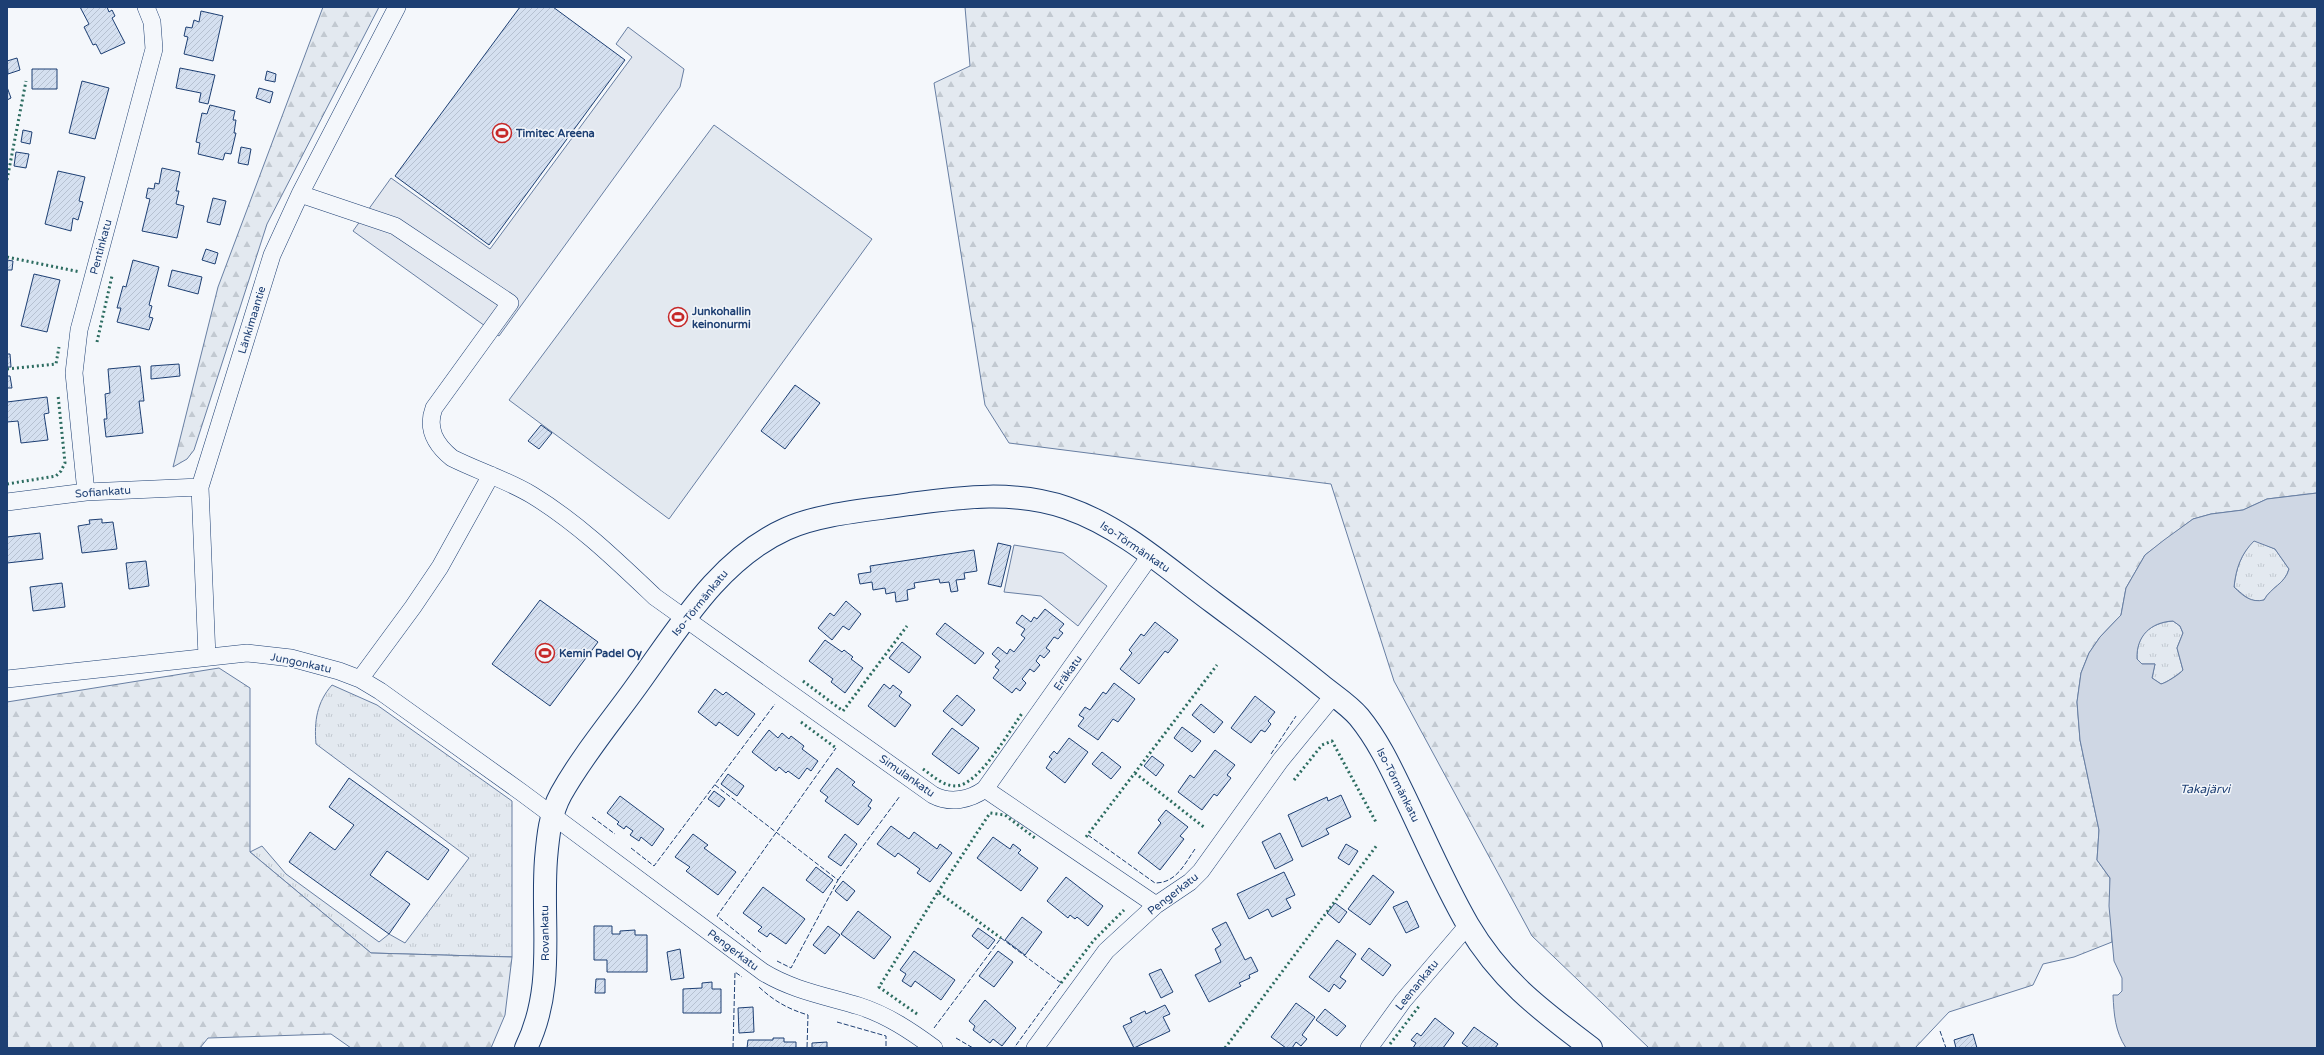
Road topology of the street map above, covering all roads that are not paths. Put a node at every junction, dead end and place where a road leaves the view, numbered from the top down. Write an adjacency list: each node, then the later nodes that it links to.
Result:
1 (146, 7): 6 (street, Pentinkatu)
2 (397, 7): 3 (street, Länkimaantie)
3 (300, 194): 4 (street, Simulankatu); 5 (street, Länkimaantie)
4 (491, 475): 9 (street, Simulankatu); 12 (street)
5 (200, 487): 6 (street, Sofiankatu); 10 (street, Länkimaantie)
6 (86, 492): 7 (street, Sofiankatu)
7 (7, 502)
8 (1150, 556): 9 (street, Iso-Törmänkatu); 13 (street, Iso-Törmänkatu); 14 (street, Eräkatu)
9 (685, 620): 14 (street, Simulankatu); 15 (street, Iso-Törmänkatu)
10 (207, 657): 11 (street, Jungonkatu); 12 (street, Jungonkatu)
11 (7, 679)
12 (360, 679): 15 (street, Jungonkatu)
13 (1334, 696): 16 (street, Pengerkatu); 17 (street, Iso-Törmänkatu)
14 (985, 789): 16 (street)
15 (552, 816): 18 (street, Rovankatu); 19 (street, Pengerkatu)
16 (1156, 905): 20 (street, Pengerkatu)
17 (1468, 925): 21 (street, Leenankatu); 22 (street, Iso-Törmänkatu)
18 (526, 1048)
19 (934, 1048)
20 (1035, 1048)
21 (1369, 1048)
22 (1592, 1048)

